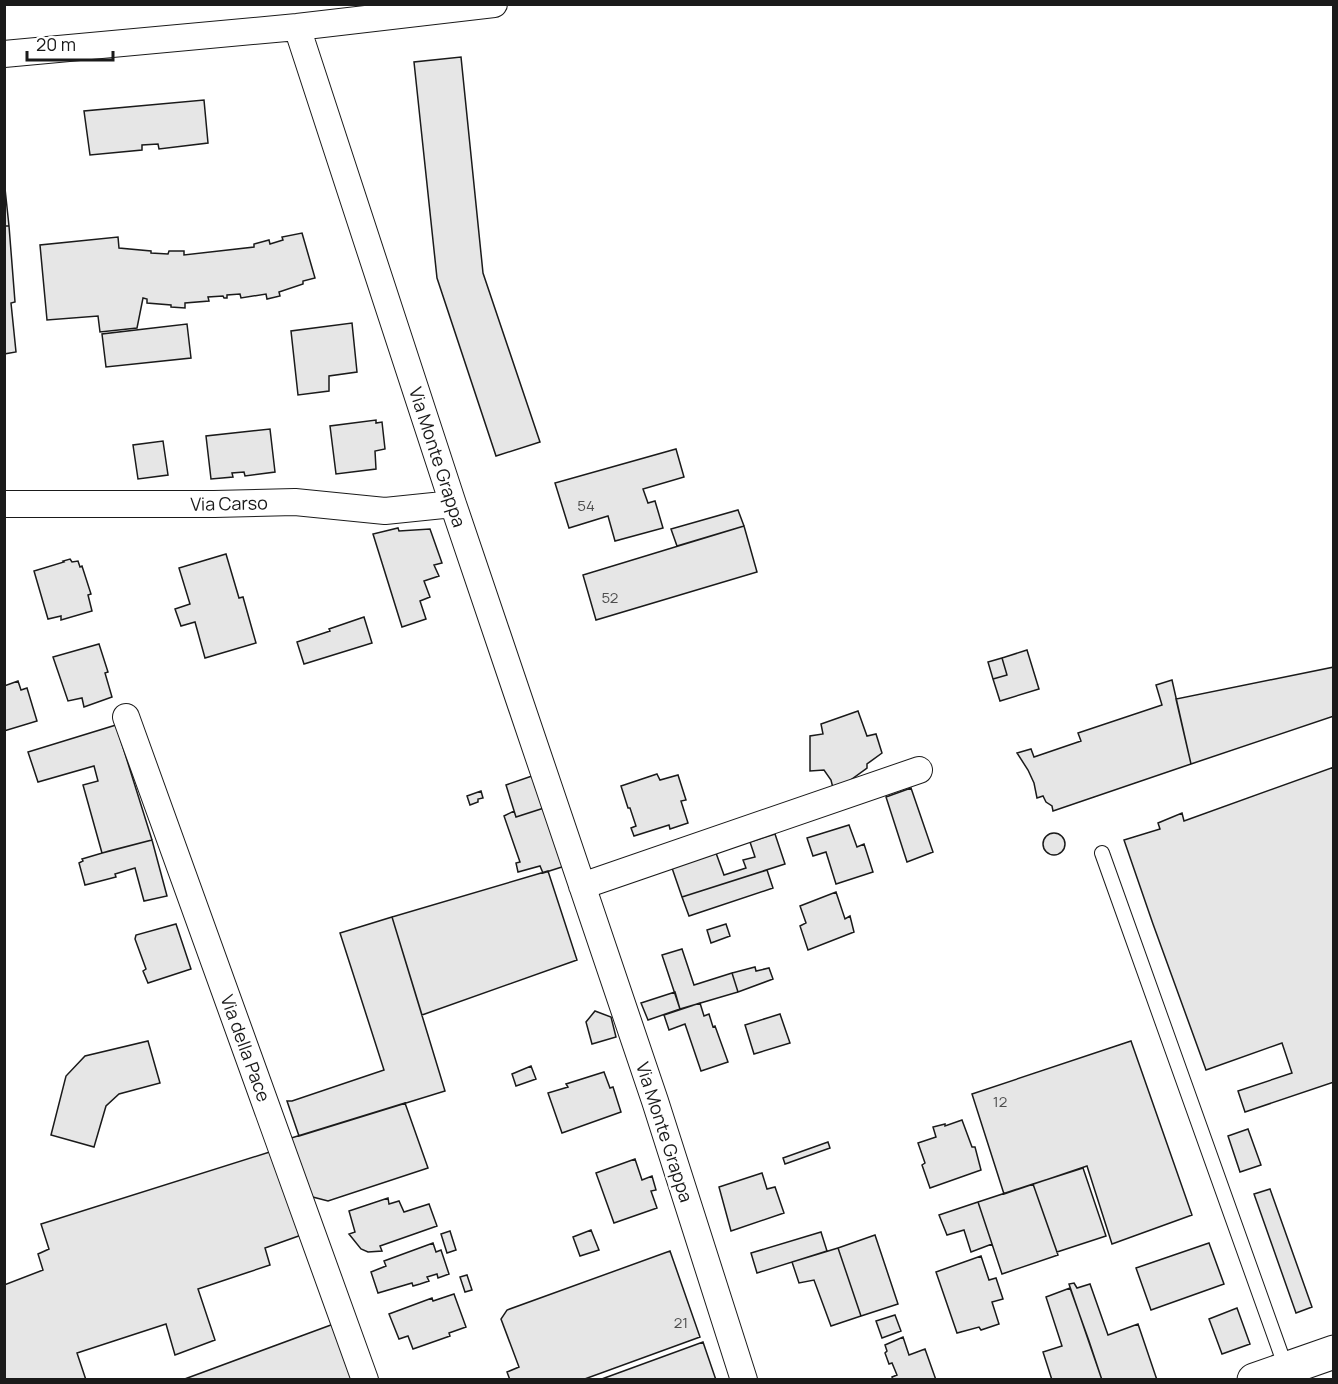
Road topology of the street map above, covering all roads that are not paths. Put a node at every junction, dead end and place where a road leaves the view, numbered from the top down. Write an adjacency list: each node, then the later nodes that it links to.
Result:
1 (494, 4): 2 (street)
2 (297, 27): 3 (street); 5 (street, Via Monte Grappa)
3 (4, 54)
4 (4, 504): 5 (street, Via Carso)
5 (453, 504): 9 (street, Via Monte Grappa)
6 (126, 717): 12 (street, Via della Pace)
7 (919, 770): 9 (street)
8 (1102, 853): 11 (lane)
9 (582, 886): 13 (street, Via Monte Grappa)
10 (1334, 1352): 11 (main road)
11 (1286, 1368): 14 (main road)
12 (365, 1380)
13 (744, 1380)
14 (1254, 1380)

